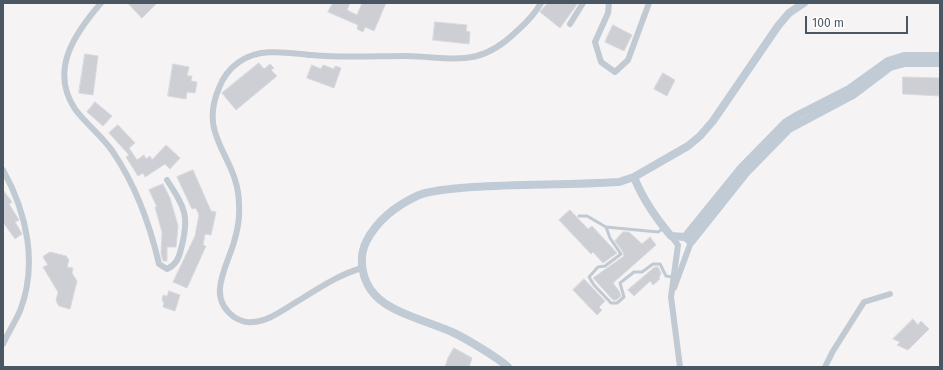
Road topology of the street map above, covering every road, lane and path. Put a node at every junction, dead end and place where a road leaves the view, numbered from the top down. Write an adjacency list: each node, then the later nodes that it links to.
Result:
1 (101, 3): 12 (street)
2 (541, 3): 18 (street)
3 (583, 3): 7 (street)
4 (609, 3): 5 (street)
5 (649, 3)
6 (804, 3): 11 (street)
7 (570, 24)
8 (940, 56): 17 (street)
9 (940, 63): 17 (street)
10 (3, 170): 22 (street)
11 (634, 178): 15 (street); 18 (street)
12 (167, 180)
13 (579, 216): 14 (lane)
14 (606, 227): 15 (lane); 19 (lane)
15 (664, 228): 16 (street)
16 (671, 236): 17 (street); 19 (street)
17 (688, 240): 21 (street)
18 (362, 268): 23 (street)
19 (673, 277): 21 (street)
20 (890, 294): 25 (street)
21 (671, 298): 24 (street)
22 (3, 344)
23 (508, 367)
24 (680, 367)
25 (825, 367)

